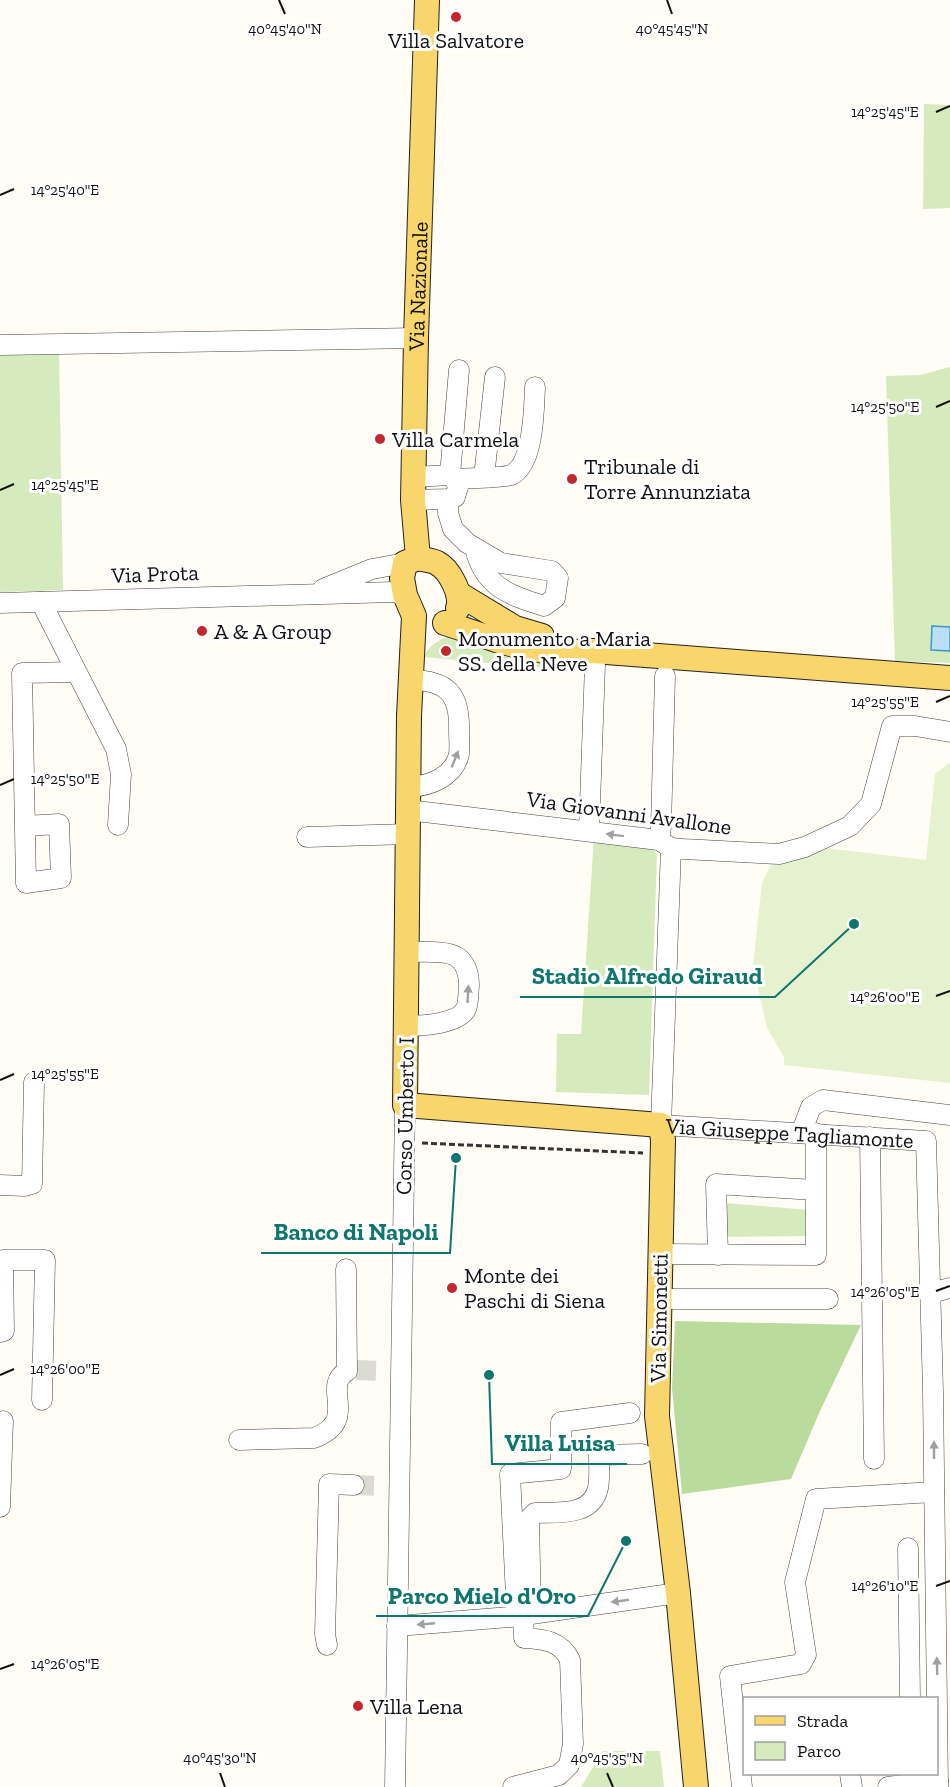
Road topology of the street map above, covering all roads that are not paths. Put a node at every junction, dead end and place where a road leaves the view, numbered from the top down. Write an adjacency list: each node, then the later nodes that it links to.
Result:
1 (427, 0): 2 (main road, Via Nazionale)
2 (416, 338): 3 (street); 9 (main road, Via Nazionale)
3 (0, 345)
4 (459, 370): 7 (street)
5 (495, 377): 8 (street)
6 (535, 387): 8 (street)
7 (452, 477): 8 (street); 9 (street); 10 (street)
8 (484, 477)
9 (413, 488): 10 (street); 12 (main road, Via Nazionale)
10 (448, 499): 11 (street)
11 (476, 548)
12 (412, 561): 13 (street); 14 (main road); 17 (main road, Corso Umberto I)
13 (312, 593): 15 (street, Via Prota); 17 (street, Via Prota)
14 (459, 594): 17 (main road, Corso Umberto I); 18 (main road)
15 (41, 602): 16 (street, Via Prota); 20 (street)
16 (0, 603)
17 (424, 615): 18 (main road); 19 (main road, Corso Umberto I)
18 (594, 663): 22 (main road); 27 (street)
19 (411, 671): 24 (main road, Corso Umberto I); 24 (street, one-way to 19)
20 (76, 672): 25 (street); 26 (street)
21 (665, 676): 30 (street, Via Simonetti)
22 (950, 678)
23 (950, 732): 30 (street, Via Giovanni Avallone)
24 (409, 799): 27 (street, Via Giovanni Avallone); 28 (main road, Corso Umberto I)
25 (118, 825)
26 (25, 826)
27 (589, 831): 30 (street, Via Giovanni Avallone, one-way to 27)
28 (408, 834): 29 (street); 31 (main road, Corso Umberto I)
29 (307, 837)
30 (665, 844): 36 (street, Via Simonetti)
31 (407, 952): 32 (main road, Corso Umberto I); 32 (street, one-way to 31)
32 (406, 1026): 34 (main road, Corso Umberto I)
33 (34, 1082): 39 (street)
34 (405, 1105): 36 (main road, Via Giuseppe Tagliamonte); 62 (street, Corso Umberto I)
35 (950, 1115): 37 (street)
36 (661, 1125): 37 (street, Via Giuseppe Tagliamonte); 41 (main road, Via Simonetti)
37 (808, 1133): 38 (street, Via Giuseppe Tagliamonte); 40 (street)
38 (870, 1137): 44 (street, Via Giuseppe Tagliamonte); 54 (street)
39 (0, 1185)
40 (815, 1190): 42 (street); 42 (street)
41 (660, 1254): 42 (street); 45 (main road, Via Simonetti)
42 (718, 1255)
43 (346, 1269): 52 (street)
44 (940, 1291): 48 (street, Via Giuseppe Tagliamonte)
45 (659, 1299): 46 (street); 60 (main road, Via Simonetti)
46 (828, 1299)
47 (0, 1332): 49 (street)
48 (942, 1391): 56 (street, Via Giuseppe Tagliamonte, one-way to 48)
49 (42, 1400)
50 (630, 1413): 61 (street)
51 (3, 1421): 57 (street)
52 (239, 1440)
53 (642, 1454): 61 (street)
54 (874, 1460)
55 (354, 1485): 63 (street)
56 (934, 1492): 58 (street, Via Giuseppe Tagliamonte); 70 (street)
57 (0, 1507)
58 (942, 1533): 66 (street, Via Giuseppe Tagliamonte, one-way to 58)
59 (908, 1548): 64 (street)
60 (678, 1593): 61 (street, one-way to 61); 69 (main road, Via Simonetti)
61 (524, 1615): 62 (street, one-way to 62); 68 (street)
62 (397, 1626): 67 (street, Corso Umberto I)
63 (327, 1645)
64 (910, 1697)
65 (911, 1779): 66 (street); 71 (street)
66 (938, 1784)
67 (395, 1787)
68 (513, 1787)
69 (696, 1787)
70 (742, 1787)
71 (888, 1787)

